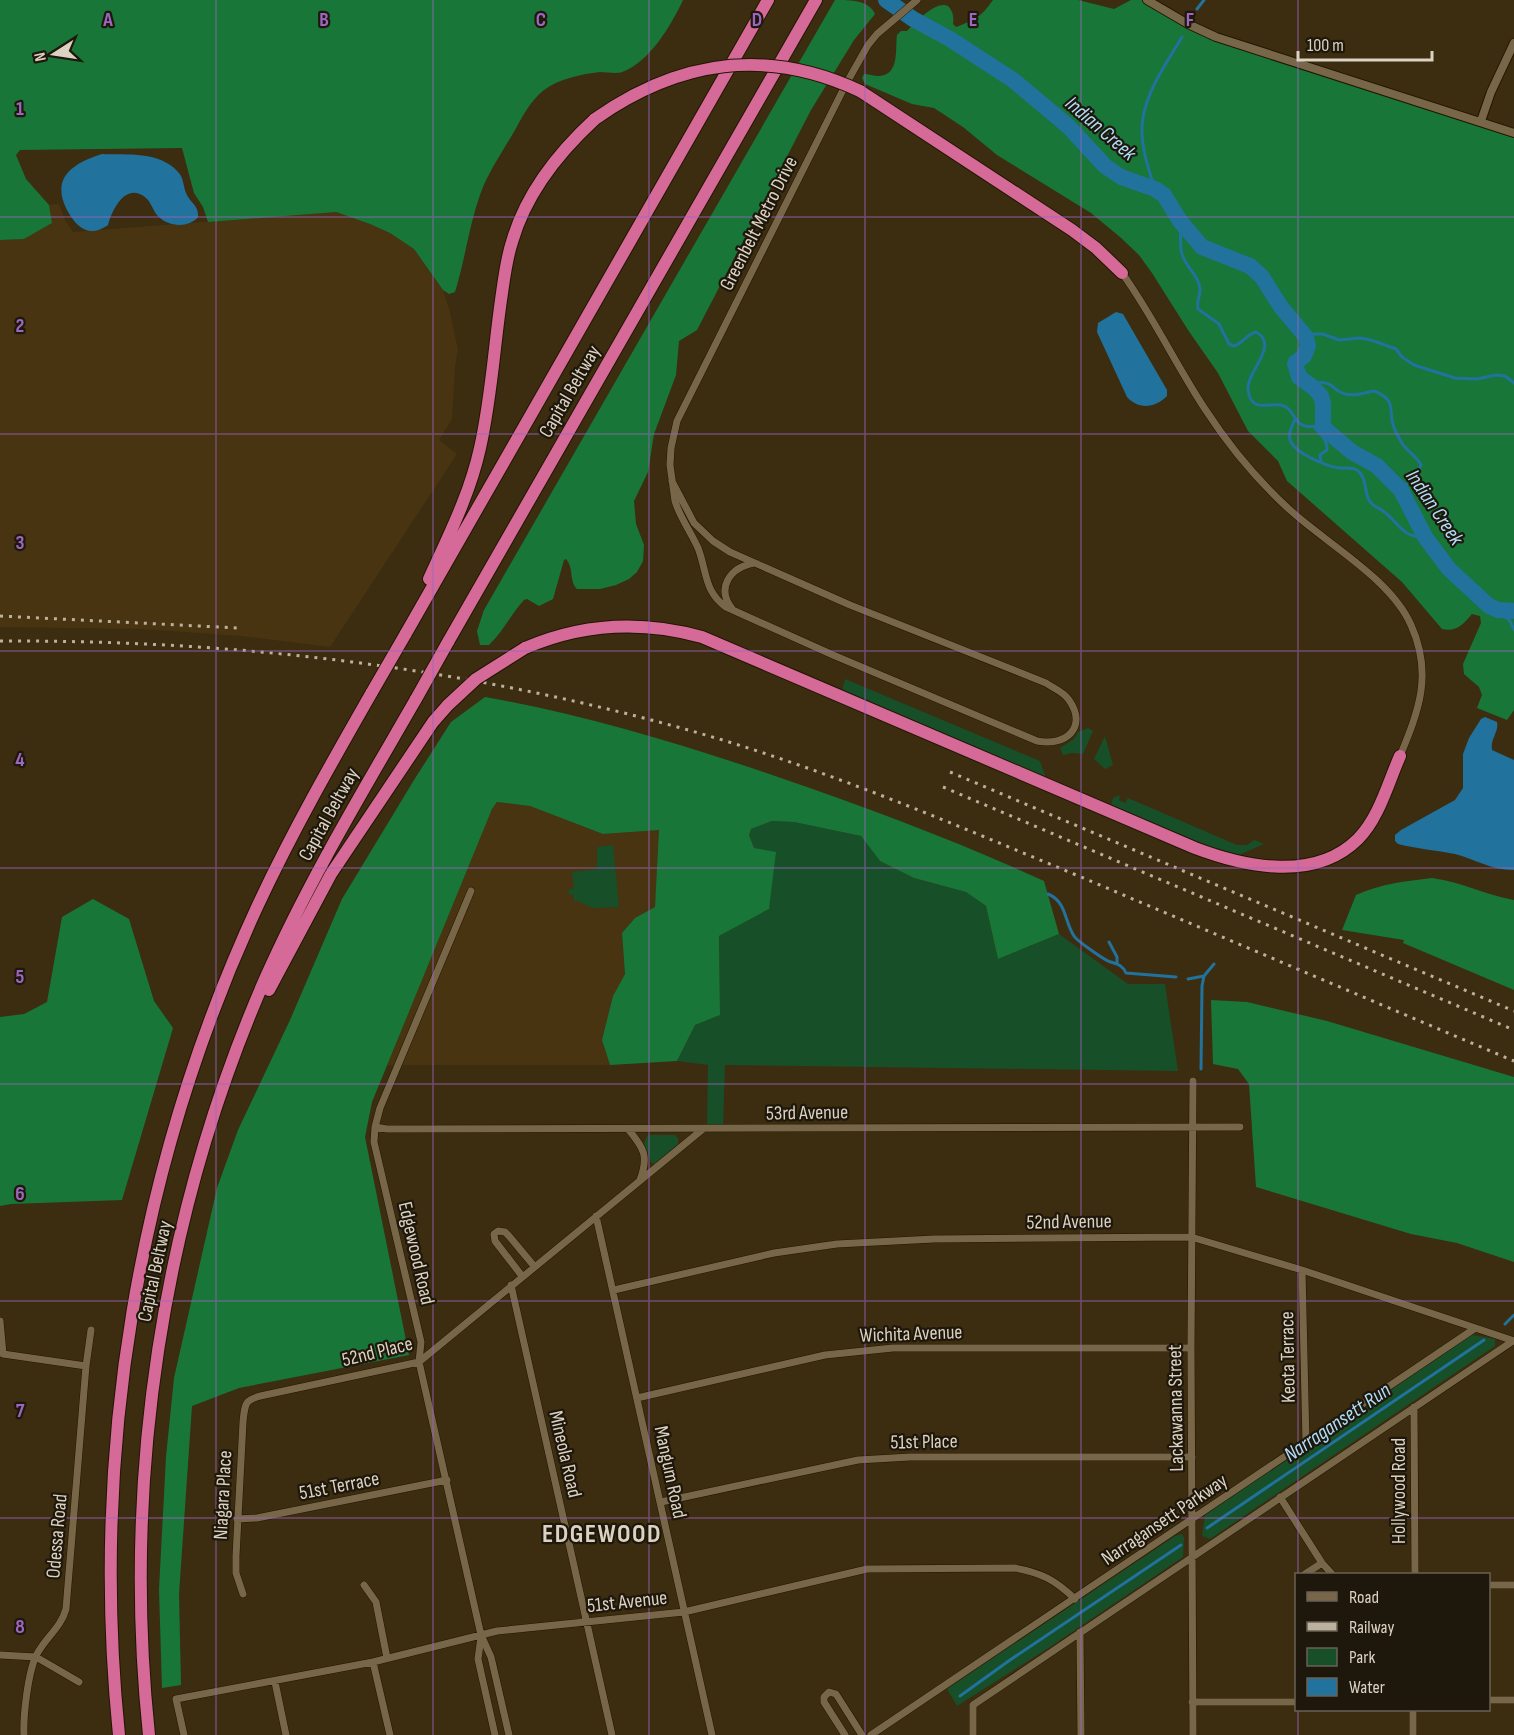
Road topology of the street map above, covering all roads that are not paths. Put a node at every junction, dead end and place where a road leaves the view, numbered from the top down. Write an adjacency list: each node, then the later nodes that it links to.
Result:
1 (768, 0): 12 (highway, Capital Beltway)
2 (816, 0): 15 (highway, Capital Beltway, bridge)
3 (1147, 0): 6 (street)
4 (914, 2): 9 (street, Greenbelt Metro Drive)
5 (1514, 44): 6 (street)
6 (1481, 121): 7 (street)
7 (1514, 133)
8 (1122, 273): 12 (highway, bridge); 13 (street)
9 (672, 481): 10 (street); 11 (street)
10 (755, 563): 11 (street); 11 (street)
11 (734, 611)
12 (405, 635): 74 (highway, Capital Beltway, bridge)
13 (1400, 756): 15 (highway, bridge)
14 (471, 891): 17 (street, Edgewood Road)
15 (234, 1060): 75 (highway, Capital Beltway)
16 (1193, 1080): 18 (street, Lackawanna Street)
17 (375, 1127): 20 (street, 53rd Avenue); 36 (street, Edgewood Road)
18 (1194, 1127): 19 (street, 53rd Avenue); 21 (street, 53rd Avenue); 24 (street, Lackawanna Street)
19 (1240, 1127)
20 (628, 1129): 21 (street, 53rd Avenue); 22 (street)
21 (703, 1129): 22 (street, 52nd Place)
22 (639, 1182): 23 (street, 52nd Place)
23 (596, 1216): 25 (street, 52nd Place); 29 (street, Mangum Road)
24 (1191, 1237): 26 (street, 52nd Avenue); 29 (street, 52nd Avenue); 34 (street, Lackawanna Street)
25 (534, 1266): 27 (street, 52nd Place); 27 (street)
26 (1302, 1270): 31 (street, 52nd Avenue); 41 (street, Keota Terrace)
27 (522, 1276): 28 (street, 52nd Place)
28 (511, 1285): 36 (street, 52nd Place); 59 (street, Mineola Road)
29 (614, 1290): 38 (street, Mangum Road)
30 (0, 1321): 35 (street)
31 (1474, 1329): 33 (street, 52nd Avenue); 41 (street, Narragansett Parkway)
32 (91, 1330): 37 (street, Odessa Road)
33 (1513, 1341): 40 (street)
34 (1191, 1348): 38 (street, Wichita Avenue); 42 (street, Lackawanna Street)
35 (2, 1356): 37 (street)
36 (419, 1362): 39 (street, 52nd Place); 43 (street, Edgewood Road)
37 (86, 1366): 63 (street, Odessa Road)
38 (637, 1398): 45 (street, Mangum Road)
39 (250, 1399): 46 (street, Niagara Place)
40 (1414, 1407): 44 (street); 52 (street, Hollywood Road)
41 (1306, 1443): 47 (street, Narragansett Parkway)
42 (1192, 1456): 45 (street, 51st Place); 47 (street, Lackawanna Street)
43 (447, 1480): 46 (street, 51st Terrace); 61 (street, Edgewood Road)
44 (1280, 1497): 48 (street); 49 (street)
45 (660, 1502): 58 (street, Mangum Road)
46 (237, 1519): 56 (street, Niagara Place)
47 (1193, 1520): 48 (street, Lackawanna Street); 57 (street, Narragansett Parkway)
48 (1192, 1557): 60 (street); 70 (street, Lackawanna Street)
49 (1322, 1563): 50 (street); 51 (street)
50 (1308, 1573)
51 (1330, 1573)
52 (1415, 1573)
53 (364, 1585): 64 (street)
54 (1490, 1585): 55 (street)
55 (1514, 1585)
56 (243, 1594)
57 (1075, 1599): 58 (street, 51st Avenue); 85 (street, Narragansett Parkway)
58 (684, 1612): 59 (street, 51st Avenue); 82 (street, Mangum Road)
59 (586, 1621): 61 (street, 51st Avenue); 81 (street, Mineola Road)
60 (1080, 1632): 86 (street); 87 (street)
61 (481, 1635): 64 (street, 51st Avenue); 79 (street, Edgewood Road); 80 (street, Edgewood Road)
62 (0, 1655): 63 (street)
63 (36, 1657): 66 (street); 73 (street, Odessa Road)
64 (387, 1658): 65 (street, 51st Avenue)
65 (374, 1662): 67 (street, 51st Avenue); 78 (street)
66 (79, 1682)
67 (275, 1682): 76 (street, 51st Avenue); 77 (street)
68 (1514, 1700): 69 (street)
69 (1490, 1701)
70 (1192, 1702): 71 (street); 88 (street, Lackawanna Street)
71 (1295, 1702)
72 (1413, 1711): 89 (street)
73 (24, 1735)
74 (119, 1735)
75 (149, 1735)
76 (184, 1735)
77 (286, 1735)
78 (390, 1735)
79 (495, 1735)
80 (509, 1735)
81 (612, 1735)
82 (712, 1735)
83 (845, 1735): 84 (street)
84 (862, 1735)
85 (871, 1735)
86 (973, 1735)
87 (1080, 1735)
88 (1193, 1735)
89 (1413, 1735)

